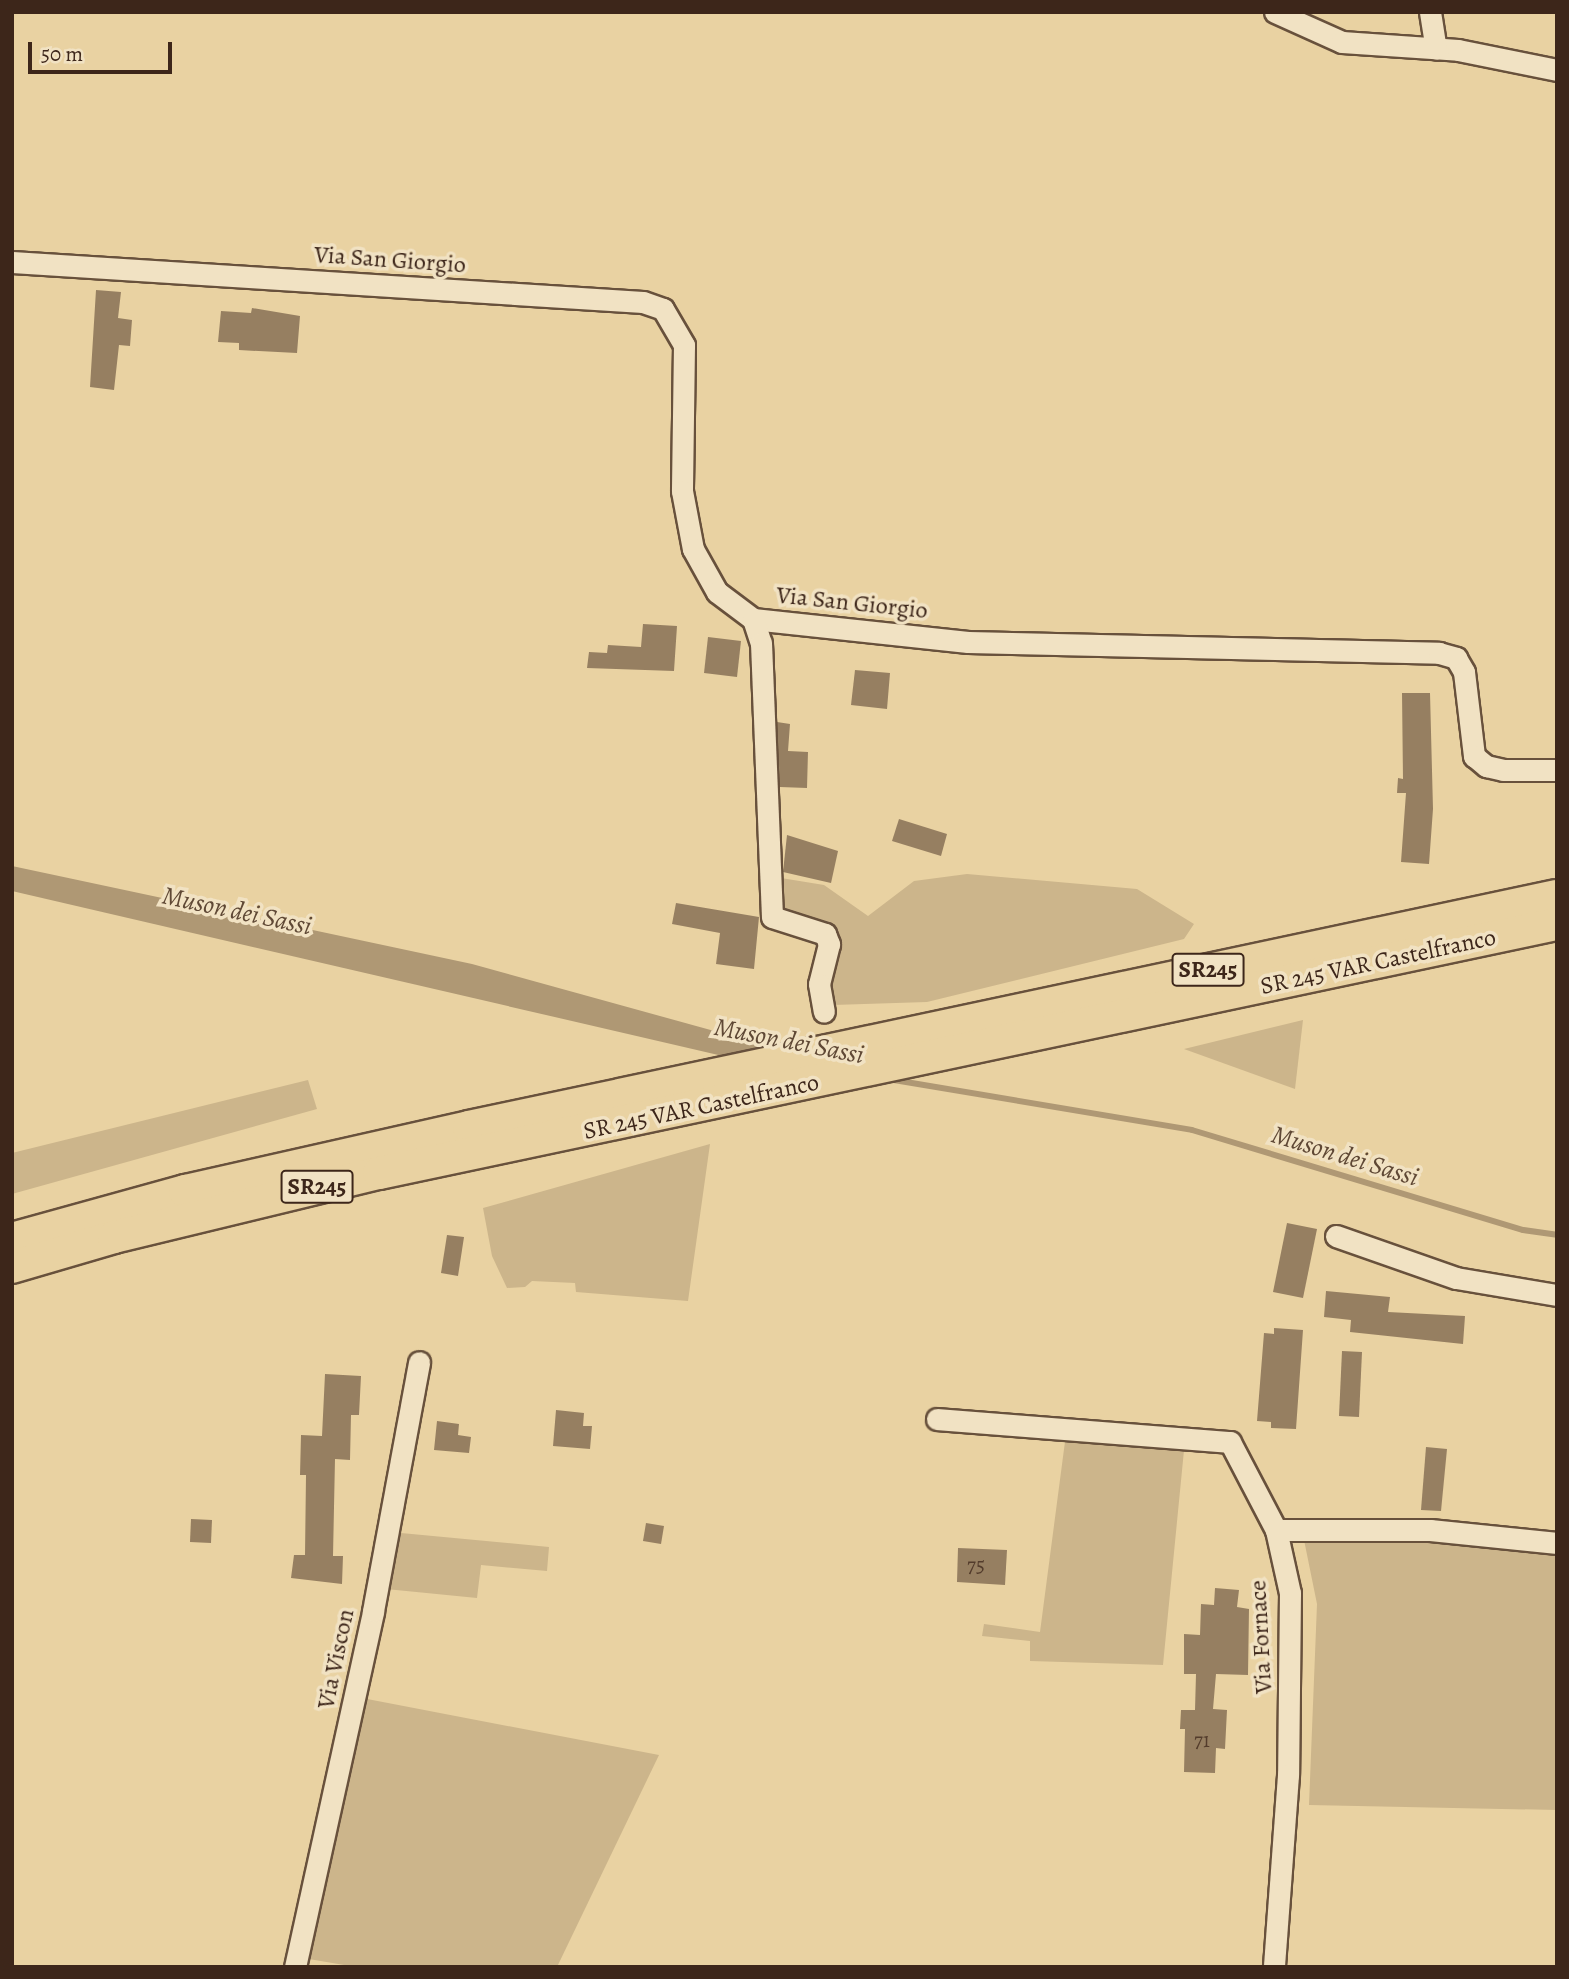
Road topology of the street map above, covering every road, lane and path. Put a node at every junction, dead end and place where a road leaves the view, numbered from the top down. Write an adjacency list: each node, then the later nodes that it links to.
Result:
1 (1430, 12): 3 (street)
2 (1279, 14): 3 (street)
3 (1436, 49): 4 (street)
4 (1557, 70)
5 (12, 262): 6 (street, Via San Giorgio)
6 (753, 619): 7 (street, Via San Giorgio); 10 (street)
7 (1557, 770)
8 (1557, 896): 12 (highway, SR 245 VAR Castelfranco / SR245)
9 (1557, 924): 13 (highway, SR 245 VAR Castelfranco / SR245)
10 (824, 1012)
11 (1336, 1236): 14 (street)
12 (12, 1239)
13 (12, 1267)
14 (1557, 1295)
15 (419, 1362): 19 (street, Via Viscon)
16 (937, 1419): 17 (street, Via Fornace)
17 (1276, 1530): 18 (street); 20 (street, Via Fornace)
18 (1557, 1543)
19 (295, 1967)
20 (1274, 1967)

